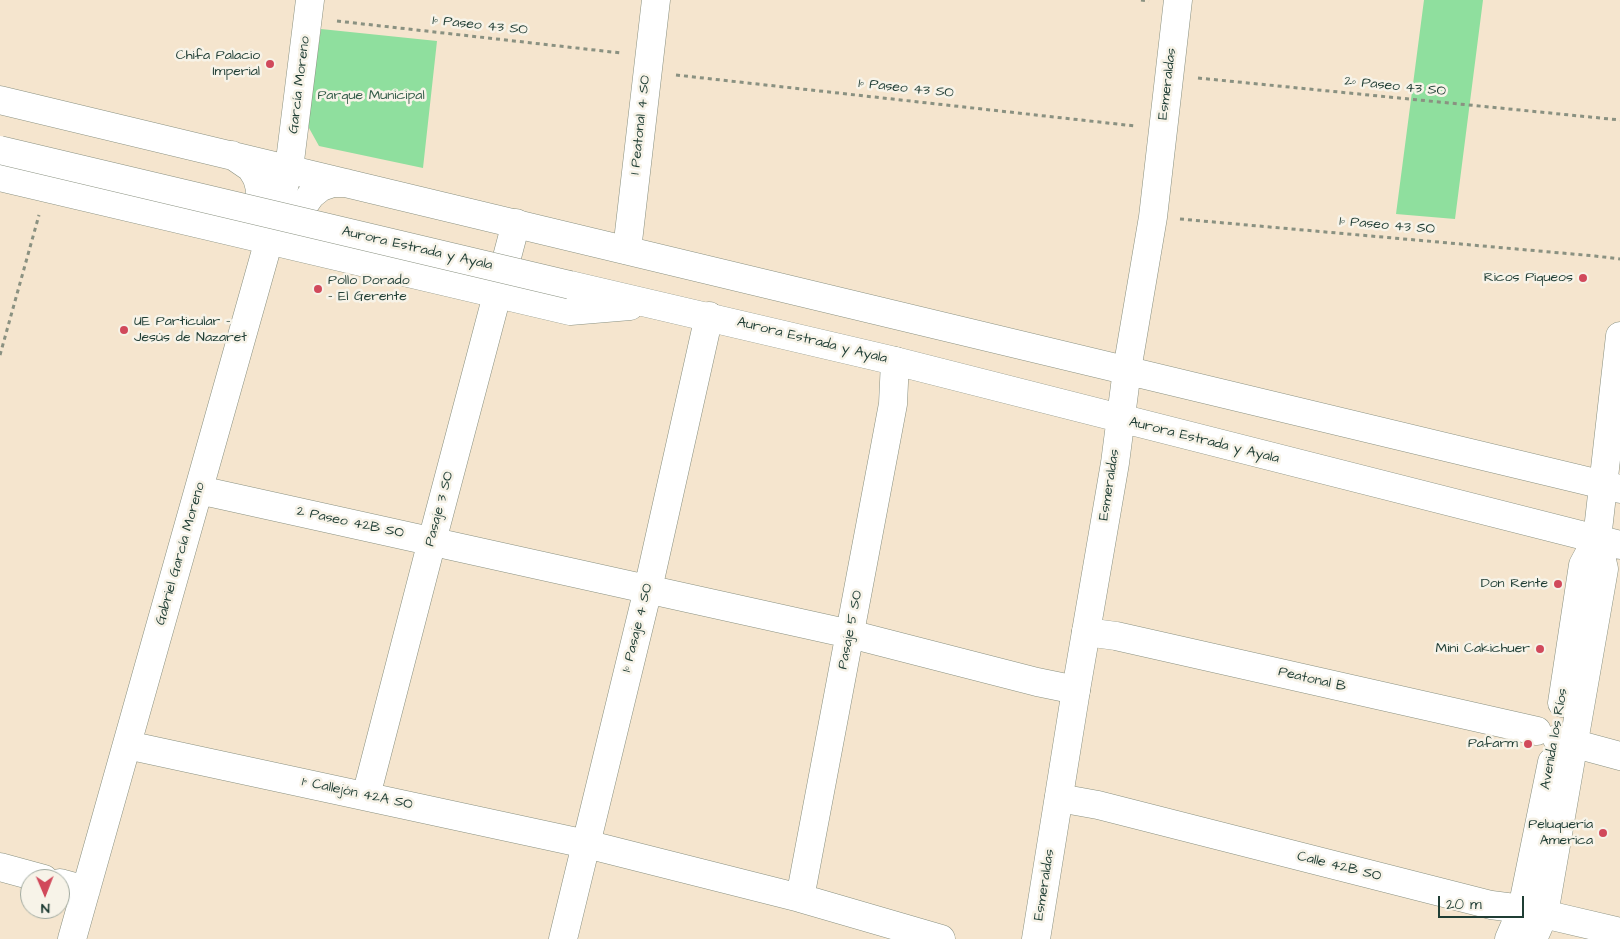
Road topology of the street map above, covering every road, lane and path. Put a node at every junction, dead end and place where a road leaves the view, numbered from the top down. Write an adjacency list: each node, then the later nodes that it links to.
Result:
1 (656, 0): 4 (street, 1 Peatonal 4 SO)
2 (1178, 0): 5 (street, Esmeraldas)
3 (309, 9): 4 (path, 1º Paseo 43 SO); 11 (street, García Moreno)
4 (648, 63): 8 (path, 1º Paseo 43 SO); 19 (street, 1 Peatonal 4 SO)
5 (1169, 76): 7 (path, 2º Paseo 43 SO); 8 (street, Esmeraldas)
6 (0, 100): 10 (street)
7 (1620, 120)
8 (1163, 129): 15 (street, Esmeraldas)
9 (0, 150): 23 (street, Aurora Estrada y Ayala, bridge)
10 (232, 155): 11 (street); 17 (street)
11 (290, 169): 13 (street); 18 (street, Gabriel García Moreno)
12 (0, 176): 14 (street)
13 (347, 183): 16 (street); 20 (street)
14 (46, 188): 17 (street); 26 (path)
15 (1153, 216): 21 (path, 1º Paseo 43 SO); 28 (street, Esmeraldas)
16 (516, 223): 19 (street); 22 (street, Pasaje 3 SO)
17 (216, 228): 18 (street)
18 (270, 240): 20 (street); 31 (street, Gabriel García Moreno)
19 (627, 250): 28 (street)
20 (331, 255): 22 (street)
21 (1620, 259)
22 (498, 294): 23 (street); 32 (street, Pasaje 3 SO)
23 (656, 304): 24 (street, Aurora Estrada y Ayala)
24 (709, 316): 27 (street, Aurora Estrada y Ayala); 34 (street, 1º Pasaje 4 SO)
25 (1620, 336): 30 (street, Avenida los Ríos)
26 (0, 355)
27 (895, 361): 29 (street, Aurora Estrada y Ayala); 36 (street, Pasaje 5 SO)
28 (1127, 370): 29 (street, Esmeraldas); 30 (street)
29 (1120, 420): 33 (street, Aurora Estrada y Ayala); 35 (street, Esmeraldas)
30 (1612, 487): 33 (street, Avenida los Ríos)
31 (199, 490): 32 (street, 2 Paseo 42B SO); 39 (street, Gabriel García Moreno)
32 (432, 541): 34 (street, 2 Paseo 42B SO); 41 (street, Pasaje 3 SO)
33 (1608, 542): 38 (street, Avenida los Ríos)
34 (648, 590): 36 (street, 2 Paseo 42B SO); 43 (street, 1º Pasaje 4 SO)
35 (1086, 632): 37 (street, Esmeraldas); 38 (street, Peatonal B)
36 (850, 634): 37 (street, 2 Paseo 42B SO); 48 (street, Pasaje 5 SO)
37 (1076, 690): 42 (street, Esmeraldas)
38 (1556, 738): 40 (street, Peatonal B); 49 (street, Avenida los Ríos)
39 (127, 745): 41 (street, 1° Callejón 42A SO); 47 (street, Gabriel García Moreno)
40 (1620, 756)
41 (366, 796): 43 (street, 1° Callejón 42A SO)
42 (1059, 798): 49 (street, Calle 42B SO); 54 (street, Esmeraldas)
43 (586, 844): 48 (street, 1° Callejón 42A SO); 52 (street, 1º Pasaje 4 SO)
44 (0, 867): 45 (street)
45 (20, 872)
46 (70, 886): 47 (street)
47 (86, 890): 51 (street, Gabriel García Moreno)
48 (800, 898): 53 (street, 1° Callejón 42A SO)
49 (1532, 912): 50 (street, Calle 42B SO); 55 (street, Avenida los Ríos); 56 (street, Avenida los Ríos)
50 (1620, 932)
51 (72, 939)
52 (563, 939)
53 (941, 939)
54 (1036, 939)
55 (1508, 939)
56 (1533, 939)

